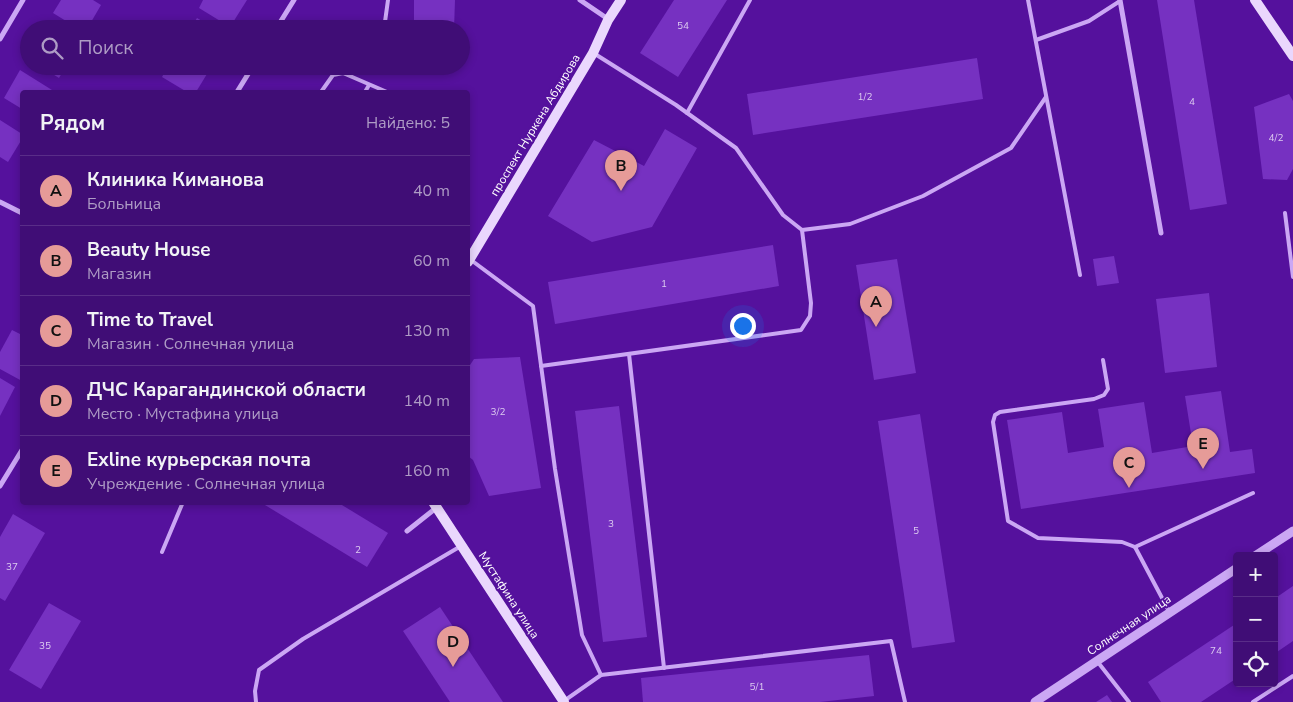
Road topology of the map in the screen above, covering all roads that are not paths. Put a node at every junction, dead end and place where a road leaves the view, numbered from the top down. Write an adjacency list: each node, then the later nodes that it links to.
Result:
1 (23, 0): 13 (street)
2 (294, 0): 10 (street)
3 (388, 0): 11 (lane)
4 (580, 0): 12 (street)
5 (621, 0): 12 (main road, проспект Нуркена Абдирова)
6 (750, 0): 26 (lane)
7 (1028, 0): 14 (lane)
8 (1255, 0): 16 (main road)
9 (1120, 1): 14 (lane); 31 (street)
10 (282, 20)
11 (385, 20)
12 (608, 20): 15 (main road, проспект Нуркена Абдирова)
13 (0, 39)
14 (1036, 40): 25 (lane)
15 (593, 52): 26 (lane); 32 (main road, проспект Нуркена Абдирова)
16 (1293, 56)
17 (247, 75): 21 (street)
18 (333, 75): 22 (lane)
19 (349, 75): 20 (lane)
20 (369, 85): 23 (lane); 24 (lane)
21 (238, 90)
22 (322, 90)
23 (366, 90)
24 (382, 90)
25 (1046, 97): 30 (lane); 34 (lane)
26 (687, 113): 30 (lane)
27 (0, 202): 28 (street)
28 (20, 212)
29 (1284, 212): 35 (lane)
30 (802, 230): 36 (lane)
31 (1161, 233)
32 (470, 257)
33 (470, 261): 38 (lane)
34 (1080, 275)
35 (1293, 277)
36 (629, 354): 38 (lane); 53 (lane)
37 (1103, 360): 47 (lane)
38 (541, 366): 54 (lane)
39 (20, 453): 40 (street)
40 (0, 486)
41 (1253, 493): 47 (lane)
42 (182, 505): 48 (lane)
43 (435, 505): 44 (street); 46 (main road, Мустафина улица)
44 (407, 531)
45 (1293, 531): 49 (street)
46 (462, 546): 56 (lane); 57 (main road, Мустафина улица)
47 (1136, 547): 51 (lane)
48 (162, 552)
49 (1262, 552)
50 (1233, 571): 51 (street, Солнечная улица)
51 (1170, 613): 52 (street, Солнечная улица)
52 (1097, 661): 59 (street, Солнечная улица); 60 (lane)
53 (664, 668): 54 (lane); 58 (lane)
54 (601, 675): 57 (lane)
55 (1293, 676): 61 (lane)
56 (256, 702)
57 (563, 702)
58 (905, 702)
59 (1035, 702)
60 (1129, 702)
61 (1253, 702)

